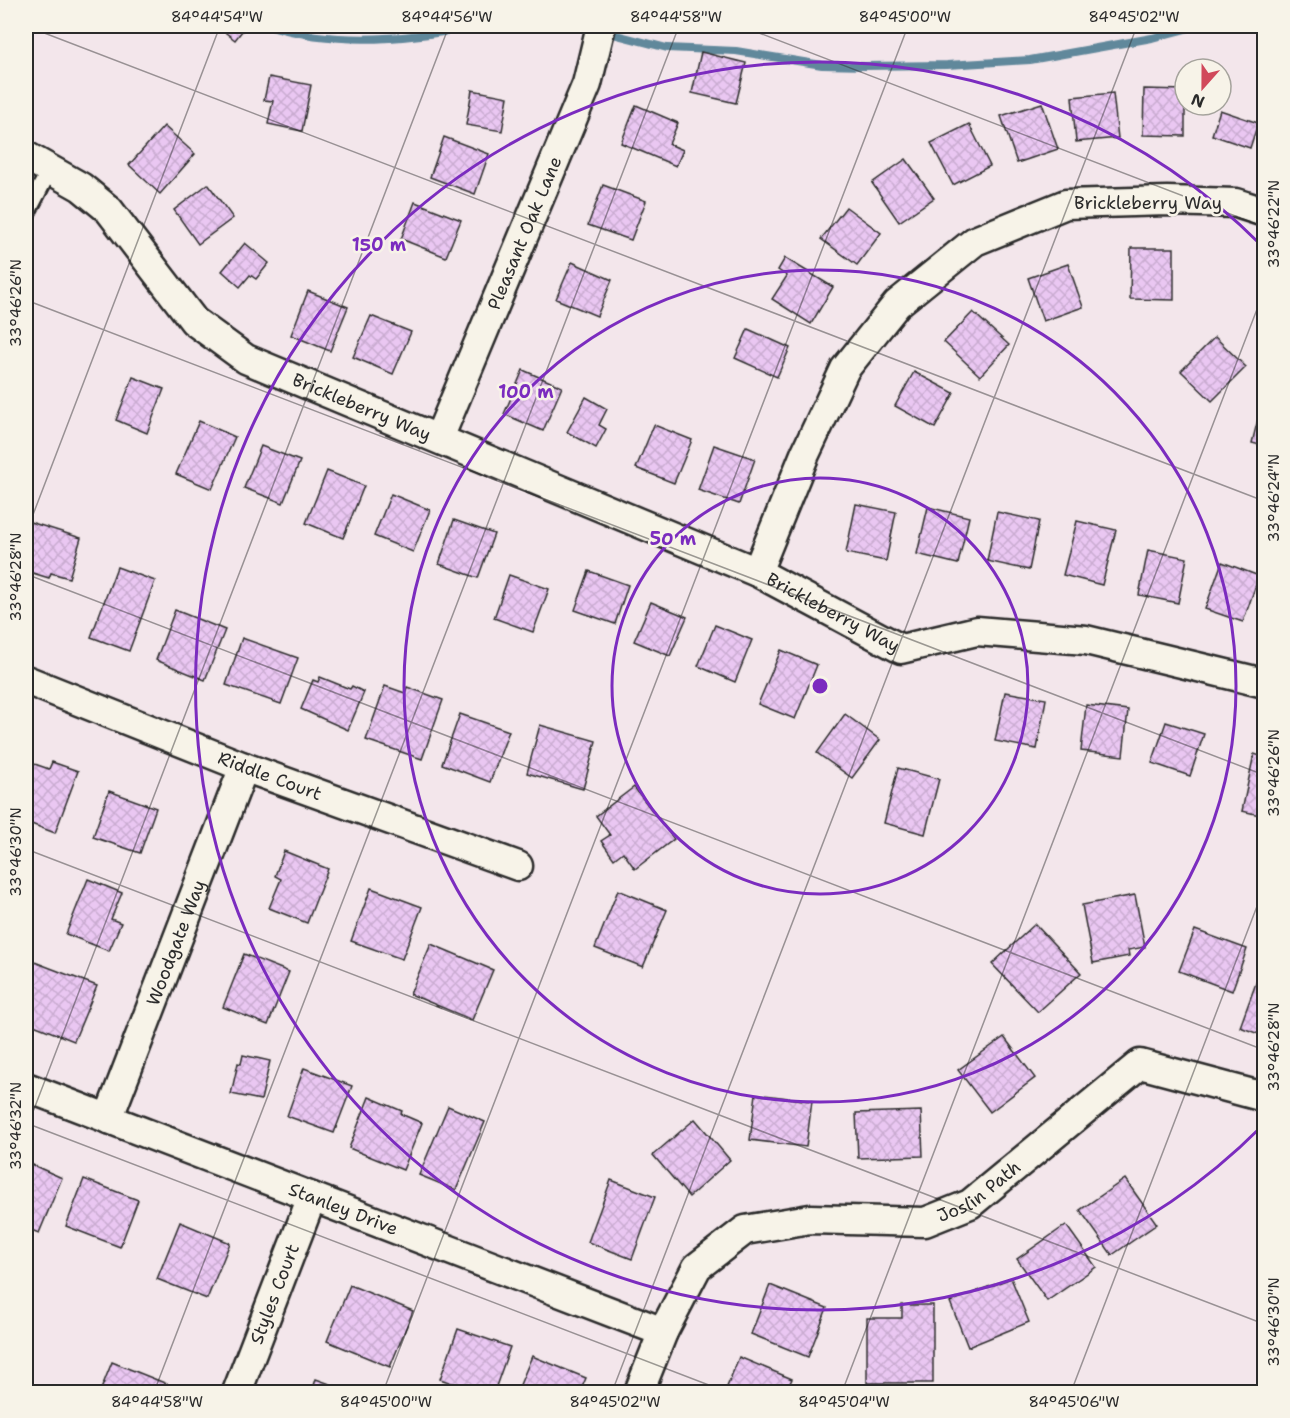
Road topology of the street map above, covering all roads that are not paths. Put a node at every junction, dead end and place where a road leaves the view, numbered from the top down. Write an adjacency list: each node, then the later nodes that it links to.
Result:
1 (601, 26): 5 (street, Pleasant Oak Lane)
2 (38, 163): 4 (lane); 5 (street, Brickleberry Way)
3 (1264, 212): 6 (street, Brickleberry Way)
4 (26, 215)
5 (439, 438): 6 (street, Brickleberry Way)
6 (757, 572): 8 (street, Brickleberry Way)
7 (26, 680): 9 (street, Riddle Court)
8 (1264, 683)
9 (244, 767): 10 (street, Riddle Court); 13 (street, Woodgate Way)
10 (518, 866)
11 (26, 1087): 13 (street, Stanley Drive)
12 (1264, 1097): 15 (street, Joslin Path)
13 (108, 1119): 14 (street, Stanley Drive)
14 (312, 1197): 15 (street, Stanley Drive); 16 (street, Styles Court)
15 (663, 1332): 17 (street, Joslin Path)
16 (237, 1392)
17 (639, 1392)

